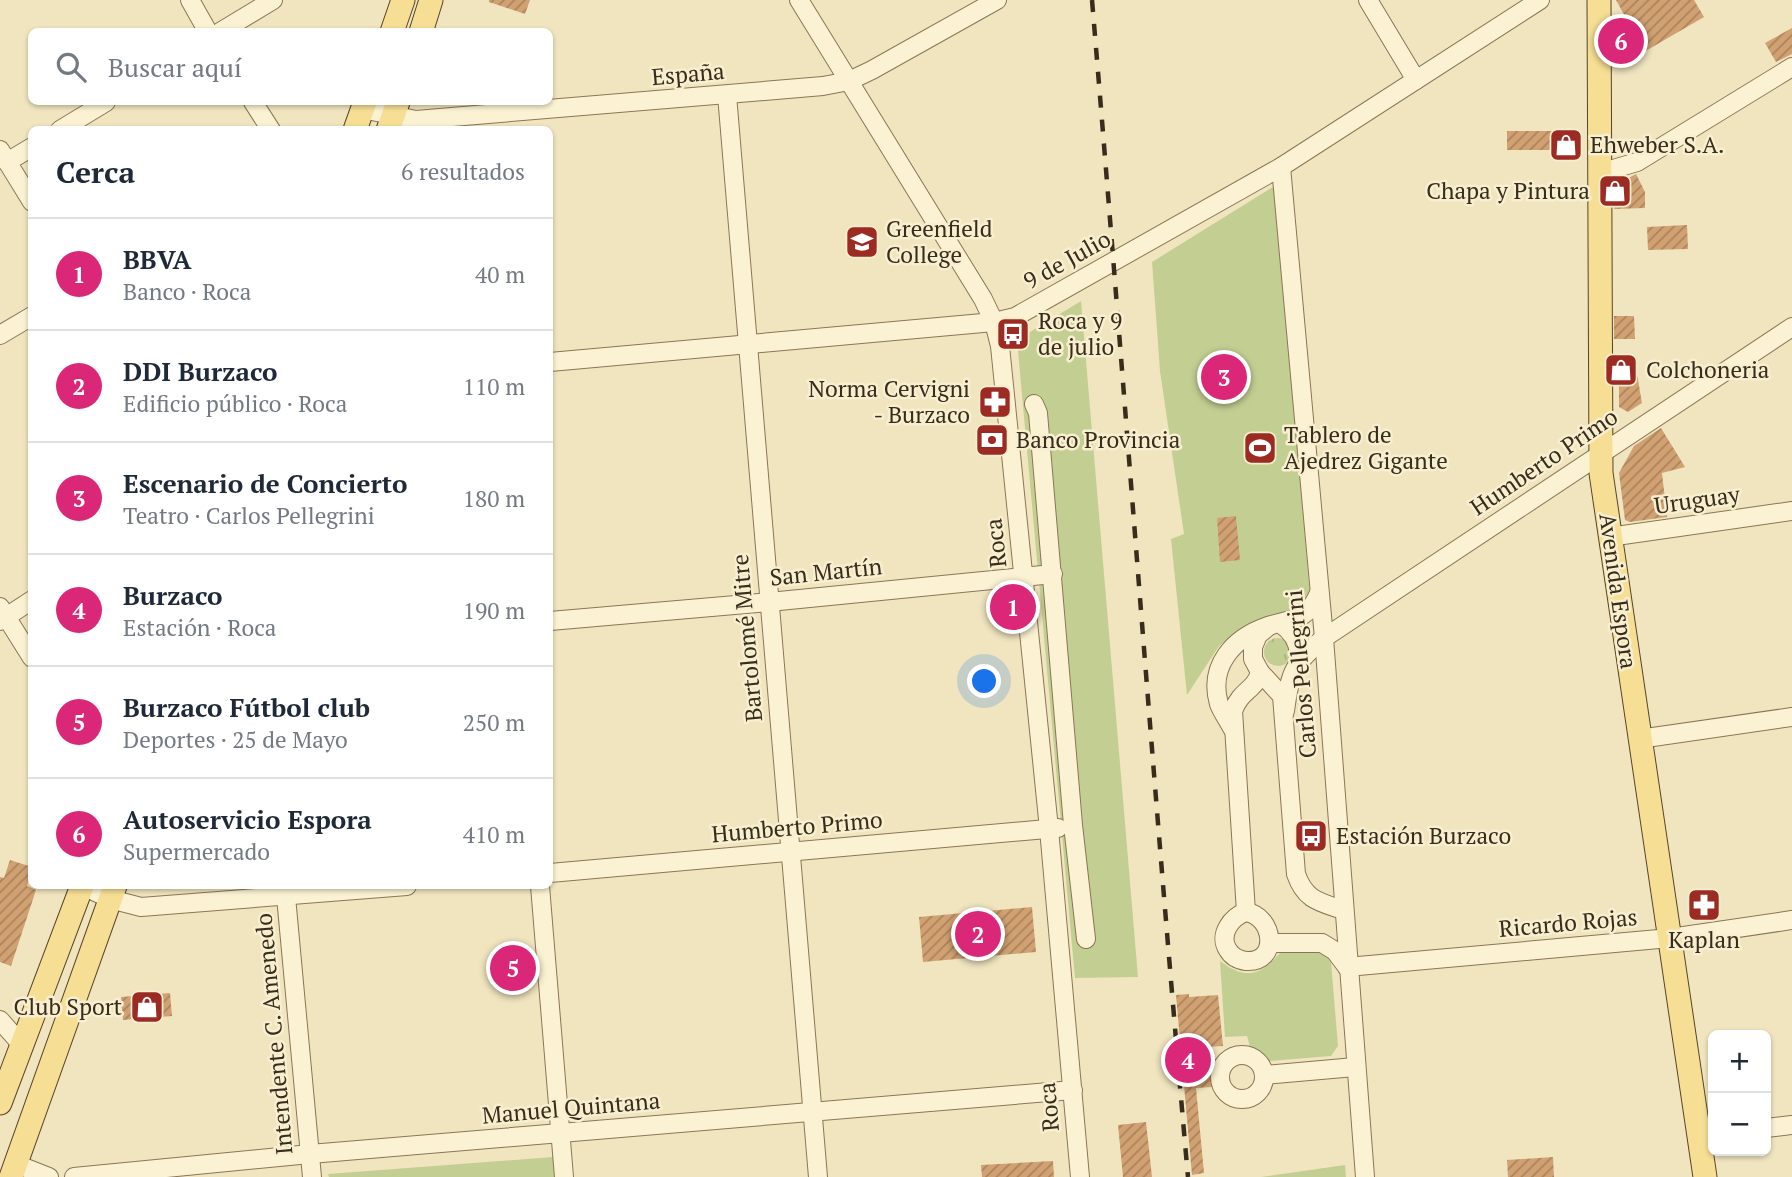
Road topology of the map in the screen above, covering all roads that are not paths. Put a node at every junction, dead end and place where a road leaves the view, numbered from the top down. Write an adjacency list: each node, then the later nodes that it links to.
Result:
1 (190, 0): 10 (street)
2 (272, 0): 11 (street)
3 (403, 0): 12 (main road)
4 (431, 0): 13 (main road)
5 (799, 0): 16 (street, Roca)
6 (998, 0): 16 (street, España)
7 (1368, 0): 15 (street)
8 (1540, 0): 15 (street, 9 de Julio)
9 (1599, 0): 28 (main road, Avenida Espora)
10 (206, 28)
11 (226, 28)
12 (393, 28)
13 (422, 28)
14 (1792, 67): 28 (street)
15 (1416, 80): 27 (street, 9 de Julio)
16 (849, 81): 17 (street, España); 31 (street, Roca)
17 (727, 95): 22 (street, España); 34 (street, Bartolomé Mitre)
18 (101, 105): 23 (street)
19 (255, 105): 24 (street)
20 (361, 113): 21 (street, España)
21 (393, 116): 22 (street, España)
22 (477, 122)
23 (67, 126)
24 (268, 126)
25 (28, 148): 26 (street)
26 (4, 156): 29 (street)
27 (1281, 167): 31 (street, 9 de Julio); 42 (street, Carlos Pellegrini)
28 (1600, 173): 37 (main road, Avenida Espora)
29 (28, 195)
30 (28, 318): 33 (street)
31 (994, 322): 34 (street, 9 de Julio); 41 (street, Roca)
32 (1792, 327): 37 (street, Humberto Primo)
33 (0, 335)
34 (748, 344): 35 (street, 9 de Julio); 44 (street, Bartolomé Mitre)
35 (553, 362)
36 (1034, 404): 40 (street)
37 (1600, 454): 39 (main road, Avenida Espora); 48 (street, Humberto Primo)
38 (1792, 512): 39 (street, Uruguay)
39 (1609, 537): 55 (main road, Avenida Espora)
40 (1053, 574): 41 (street, San Martín); 56 (street)
41 (1024, 576): 44 (street, San Martín); 57 (street, Roca)
42 (1319, 593): 47 (street); 48 (street, Carlos Pellegrini)
43 (28, 602): 45 (street)
44 (769, 602): 46 (street, San Martín); 58 (street, Bartolomé Mitre)
45 (2, 615): 49 (street)
46 (553, 621)
47 (1275, 625): 50 (street); 51 (street); 54 (street)
48 (1324, 638): 50 (street, Humberto Primo); 65 (street, Carlos Pellegrini)
49 (28, 652)
50 (1296, 666): 51 (street); 52 (street)
51 (1256, 679): 52 (street); 54 (street)
52 (1285, 711): 65 (street)
53 (1792, 717): 55 (street)
54 (1233, 729): 66 (street)
55 (1639, 739): 68 (main road, Avenida Espora)
56 (1073, 825): 57 (street, Humberto Primo); 69 (street)
57 (1049, 830): 58 (street, Humberto Primo); 76 (street, Roca)
58 (789, 852): 59 (street, Humberto Primo); 78 (street, Bartolomé Mitre)
59 (553, 873)
60 (81, 889): 73 (main road)
61 (334, 889): 63 (street)
62 (540, 889): 81 (street)
63 (285, 891): 64 (street); 83 (street, Intendente C. Amenedo)
64 (113, 892): 84 (main road)
65 (1343, 910): 71 (street, Carlos Pellegrini)
66 (1246, 912): 70 (street); 70 (street)
67 (1792, 920): 68 (street, Ricardo Rojas)
68 (1670, 938): 71 (street, Ricardo Rojas); 82 (main road, Avenida Espora)
69 (1086, 939)
70 (1270, 943): 71 (street)
71 (1347, 967): 74 (street, Carlos Pellegrini)
72 (0, 1020): 73 (street)
73 (21, 1044): 77 (main road)
74 (1355, 1066): 75 (street); 91 (street, Carlos Pellegrini)
75 (1264, 1075)
76 (1073, 1090): 78 (street, Manuel Quintana); 90 (street, Roca)
77 (0, 1103)
78 (813, 1110): 81 (street, Manuel Quintana); 89 (street, Bartolomé Mitre)
79 (1792, 1125): 80 (street)
80 (1771, 1127)
81 (561, 1134): 83 (street, Manuel Quintana); 88 (street)
82 (1706, 1138): 92 (main road, Avenida Espora)
83 (310, 1154): 86 (street, Manuel Quintana); 87 (street, Intendente C. Amenedo)
84 (13, 1171): 85 (street)
85 (49, 1177)
86 (74, 1177)
87 (312, 1177)
88 (564, 1177)
89 (818, 1177)
90 (1080, 1177)
91 (1365, 1177)
92 (1705, 1177)

